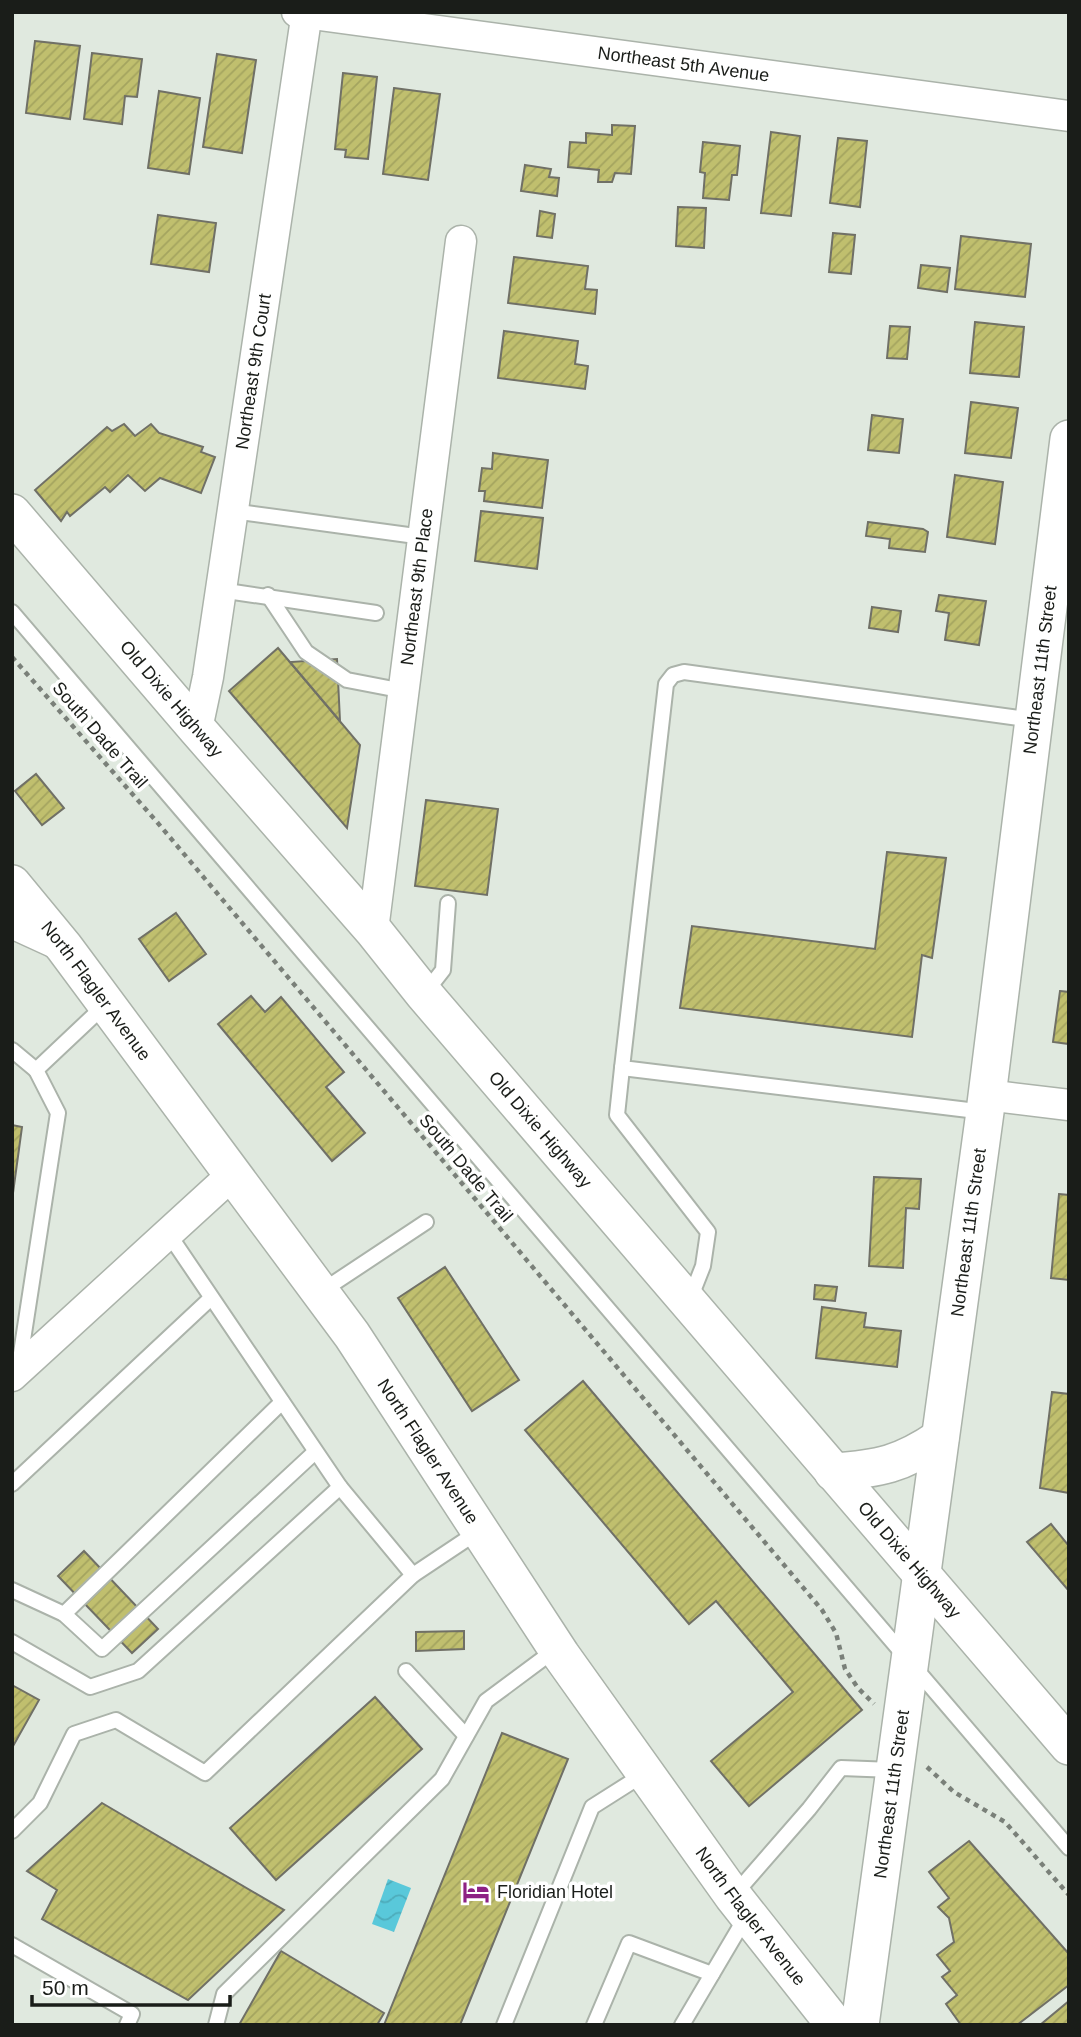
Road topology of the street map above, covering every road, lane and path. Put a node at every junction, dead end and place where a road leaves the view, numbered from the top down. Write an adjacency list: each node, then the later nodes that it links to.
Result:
1 (304, 13): 2 (street, Northeast 5th Avenue); 5 (street, Northeast 9th Court)
2 (1069, 116)
3 (461, 241): 7 (street, Northeast 9th Place)
4 (1069, 439): 14 (street, Northeast 11th Street)
5 (232, 511): 7 (lane); 8 (street, Northeast 9th Court)
6 (12, 513): 15 (street, Old Dixie Highway)
7 (423, 537): 13 (street, Northeast 9th Place)
8 (220, 590): 9 (lane); 15 (street, Northeast 9th Court)
9 (268, 596): 11 (lane); 13 (lane)
10 (12, 612): 48 (lane)
11 (376, 613)
12 (12, 657): 50 (path, South Dade Trail)
13 (404, 691): 19 (street, Northeast 9th Place)
14 (1034, 720): 24 (lane); 26 (street, Northeast 11th Street)
15 (197, 729): 19 (street, Old Dixie Highway)
16 (12, 884): 20 (street, North Flagler Avenue)
17 (448, 903): 21 (lane)
18 (12, 923): 20 (street)
19 (373, 930): 21 (street, Old Dixie Highway)
20 (64, 947): 22 (street, North Flagler Avenue)
21 (424, 995): 33 (street, Old Dixie Highway)
22 (106, 1004): 25 (lane); 28 (street, North Flagler Avenue)
23 (12, 1050): 25 (lane)
24 (622, 1068): 26 (lane); 33 (lane)
25 (36, 1070): 34 (lane)
26 (986, 1103): 27 (street); 36 (street, Northeast 11th Street)
27 (1069, 1105)
28 (233, 1174): 30 (street); 31 (street, North Flagler Avenue)
29 (426, 1222): 31 (lane)
30 (169, 1233): 32 (lane); 34 (street)
31 (320, 1292): 41 (street, North Flagler Avenue)
32 (211, 1298): 35 (lane); 39 (lane)
33 (689, 1303): 38 (street, Old Dixie Highway)
34 (15, 1373)
35 (282, 1402): 37 (lane); 45 (lane)
36 (940, 1438): 38 (street); 42 (street, Northeast 11th Street)
37 (315, 1452): 40 (lane); 45 (lane)
38 (834, 1472): 42 (street, Old Dixie Highway)
39 (12, 1484)
40 (340, 1487): 43 (lane); 46 (lane)
41 (480, 1530): 43 (lane); 47 (street, North Flagler Avenue)
42 (922, 1574): 48 (street, Northeast 11th Street); 52 (street, Old Dixie Highway)
43 (413, 1576): 55 (lane)
44 (12, 1590): 45 (lane)
45 (64, 1614)
46 (12, 1642)
47 (557, 1648): 51 (lane); 54 (street, North Flagler Avenue)
48 (909, 1661): 53 (street, Northeast 11th Street); 56 (lane)
49 (406, 1671): 51 (lane)
50 (878, 1708)
51 (466, 1736): 62 (lane)
52 (1069, 1746)
53 (909, 1767): 57 (path); 58 (lane); 67 (street, Northeast 11th Street)
54 (646, 1773): 58 (street, North Flagler Avenue); 63 (lane)
55 (12, 1831)
56 (1069, 1847)
57 (1069, 1895)
58 (740, 1905): 60 (lane); 66 (street, North Flagler Avenue)
59 (12, 1945): 61 (lane)
60 (712, 1975): 64 (lane); 65 (lane)
61 (127, 2025)
62 (216, 2025)
63 (504, 2025)
64 (594, 2025)
65 (682, 2025)
66 (835, 2025)
67 (860, 2025)

